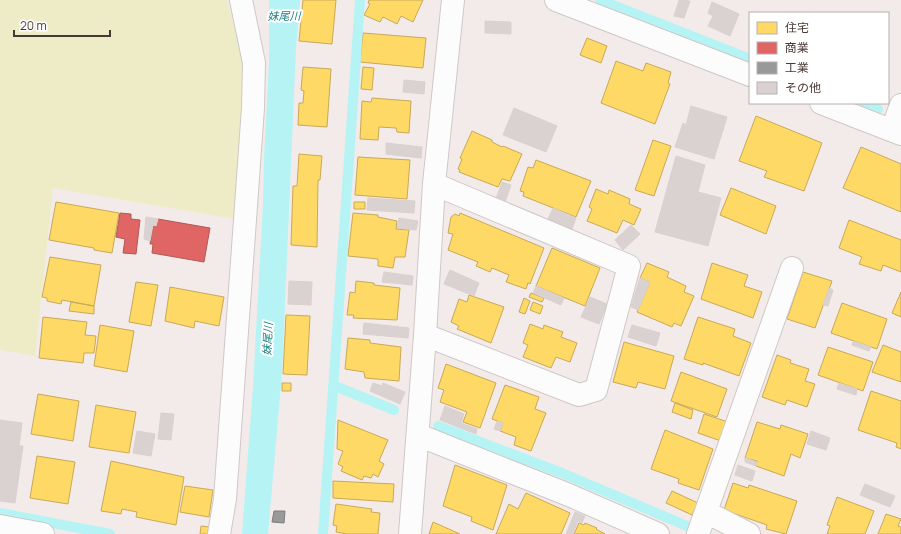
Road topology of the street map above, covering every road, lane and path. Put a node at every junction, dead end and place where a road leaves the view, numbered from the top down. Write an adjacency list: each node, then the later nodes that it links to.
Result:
1 (241, 0): 15 (street)
2 (453, 0): 8 (street)
3 (556, 0): 4 (street)
4 (749, 75)
5 (824, 104): 7 (street)
6 (901, 105): 7 (street)
7 (896, 132)
8 (434, 184): 10 (street); 10 (street)
9 (792, 268): 12 (street)
10 (425, 335): 11 (street)
11 (418, 435): 16 (street); 17 (street)
12 (702, 523): 18 (street)
13 (0, 526): 14 (street)
14 (43, 534)
15 (219, 534)
16 (410, 534)
17 (658, 534)
18 (749, 534)

